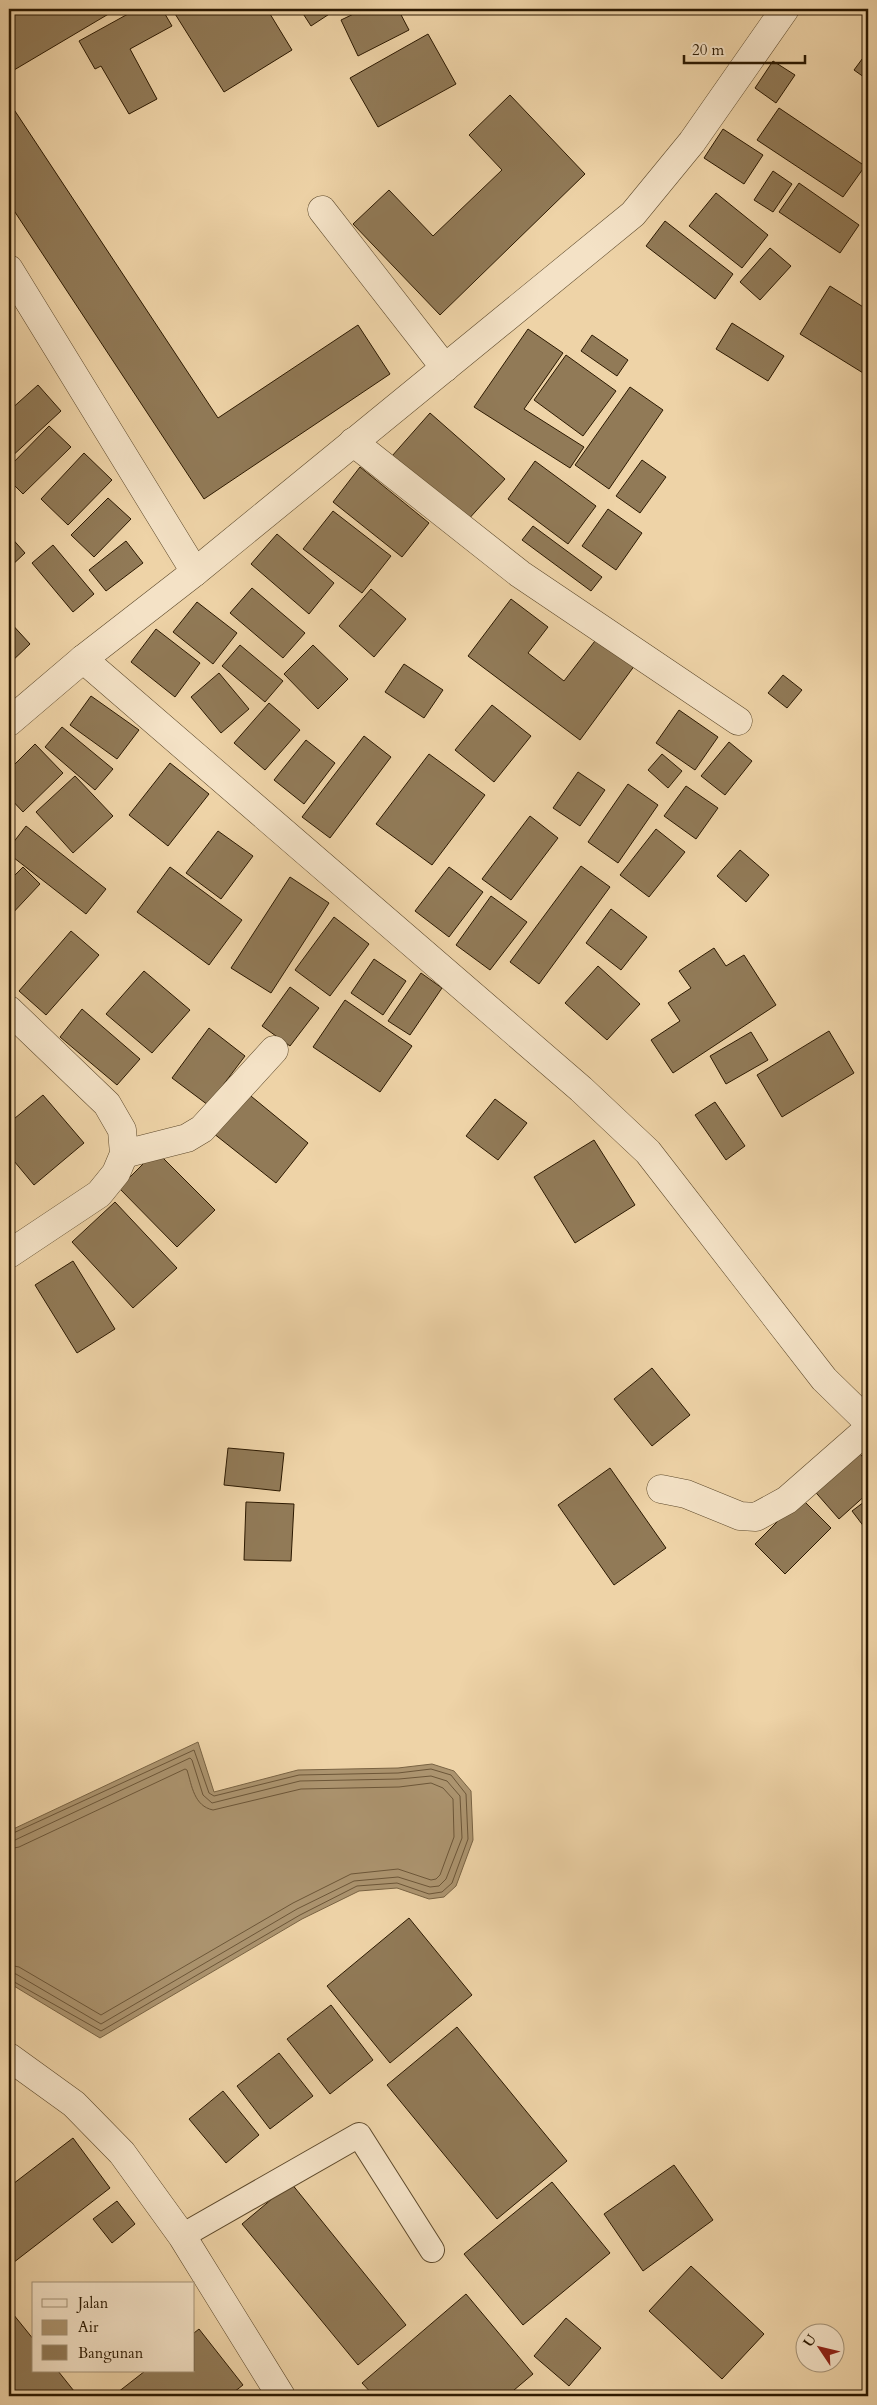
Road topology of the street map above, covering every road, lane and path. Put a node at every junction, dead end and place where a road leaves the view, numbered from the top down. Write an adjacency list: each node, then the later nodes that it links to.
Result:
1 (785, 9): 4 (street)
2 (322, 210): 4 (street)
3 (9, 269): 6 (street)
4 (445, 368): 5 (street)
5 (353, 442): 6 (street); 8 (street)
6 (195, 572): 7 (street)
7 (83, 659): 9 (street); 14 (street)
8 (738, 721)
9 (9, 722)
10 (9, 1010): 12 (street)
11 (274, 1050): 12 (street)
12 (124, 1154): 13 (street)
13 (9, 1254)
14 (868, 1422)
15 (868, 1429): 16 (street)
16 (661, 1489)
17 (9, 2057): 18 (street)
18 (182, 2236): 19 (lane); 20 (street)
19 (432, 2250)
20 (281, 2396)

